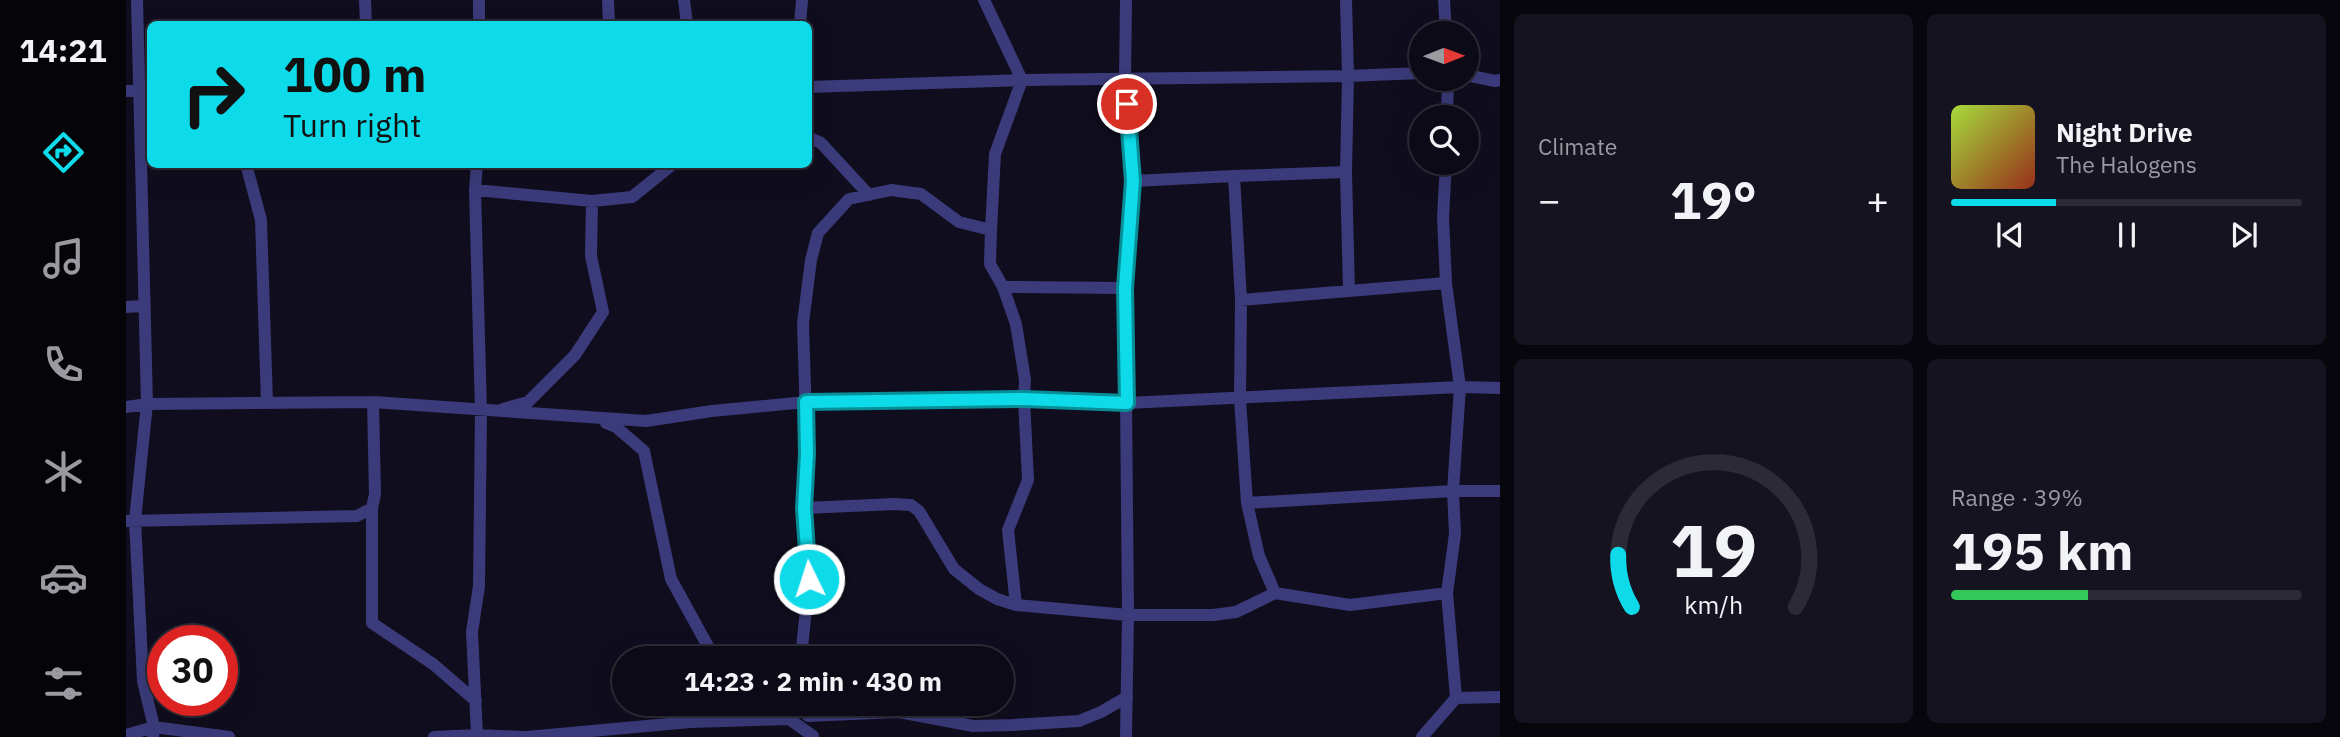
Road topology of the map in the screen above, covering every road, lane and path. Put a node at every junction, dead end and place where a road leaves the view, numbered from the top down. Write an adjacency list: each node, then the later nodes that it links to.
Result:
1 (137, 0): 24 (street)
2 (365, 0): 11 (street)
3 (479, 0): 12 (street)
4 (608, 0): 13 (street)
5 (684, 0): 14 (street)
6 (802, 0): 15 (street)
7 (984, 0): 21 (street)
8 (1126, 0): 20 (street)
9 (1346, 0): 18 (street)
10 (1444, 0): 16 (street)
11 (366, 21)
12 (479, 21)
13 (609, 21)
14 (687, 21)
15 (800, 21)
16 (1445, 21)
17 (1409, 74): 18 (street)
18 (1349, 76): 20 (street); 29 (street)
19 (1479, 77): 22 (street)
20 (1125, 79): 21 (street); 32 (street)
21 (1022, 80): 23 (street); 36 (street)
22 (1500, 80)
23 (812, 86)
24 (138, 91): 42 (street)
25 (812, 139): 34 (street)
26 (247, 168): 50 (street)
27 (477, 168): 33 (street)
28 (668, 168): 35 (street)
29 (1346, 172): 31 (street); 40 (street)
30 (1445, 175): 37 (street)
31 (1234, 176): 32 (street); 41 (street)
32 (1133, 181): 39 (street)
33 (475, 190): 35 (street); 54 (street)
34 (869, 195): 36 (street); 49 (street)
35 (592, 201): 54 (street)
36 (991, 230): 38 (street)
37 (1446, 283): 40 (street); 44 (street)
38 (1003, 288): 39 (street); 46 (street)
39 (1125, 288): 51 (street)
40 (1349, 291): 41 (street)
41 (1241, 300): 47 (street)
42 (145, 306): 43 (street); 52 (street)
43 (126, 307)
44 (1460, 387): 45 (street); 47 (street); 56 (street)
45 (1500, 388)
46 (1024, 399): 49 (street); 51 (street); 64 (street)
47 (1240, 399): 51 (street); 58 (street)
48 (373, 402): 50 (street); 54 (street); 59 (street)
49 (806, 402): 55 (street); 60 (street)
50 (267, 403): 52 (street)
51 (1127, 403): 65 (street)
52 (147, 404): 53 (street); 61 (street)
53 (126, 407)
54 (488, 411): 55 (street); 71 (street)
55 (593, 418): 66 (street)
56 (1453, 491): 57 (street); 58 (street); 63 (street)
57 (1500, 491)
58 (1247, 503): 62 (street)
59 (372, 508): 61 (street); 71 (street)
60 (804, 508): 64 (street); 67 (street)
61 (130, 521): 76 (street)
62 (1275, 593): 63 (street); 65 (street)
63 (1447, 593): 70 (street)
64 (1016, 605): 65 (street)
65 (1128, 615): 68 (street)
66 (708, 646)
67 (803, 646)
68 (1127, 697): 74 (street); 83 (street)
69 (1500, 697): 70 (street)
70 (1456, 698): 84 (street)
71 (476, 701): 78 (street)
72 (786, 716): 75 (street)
73 (808, 716): 79 (street)
74 (921, 716)
75 (790, 719): 79 (street); 82 (street)
76 (153, 732): 77 (street); 80 (street)
77 (126, 735)
78 (477, 735): 81 (street); 82 (street)
79 (813, 736)
80 (229, 737)
81 (435, 737)
82 (526, 737)
83 (1126, 737)
84 (1422, 737)

